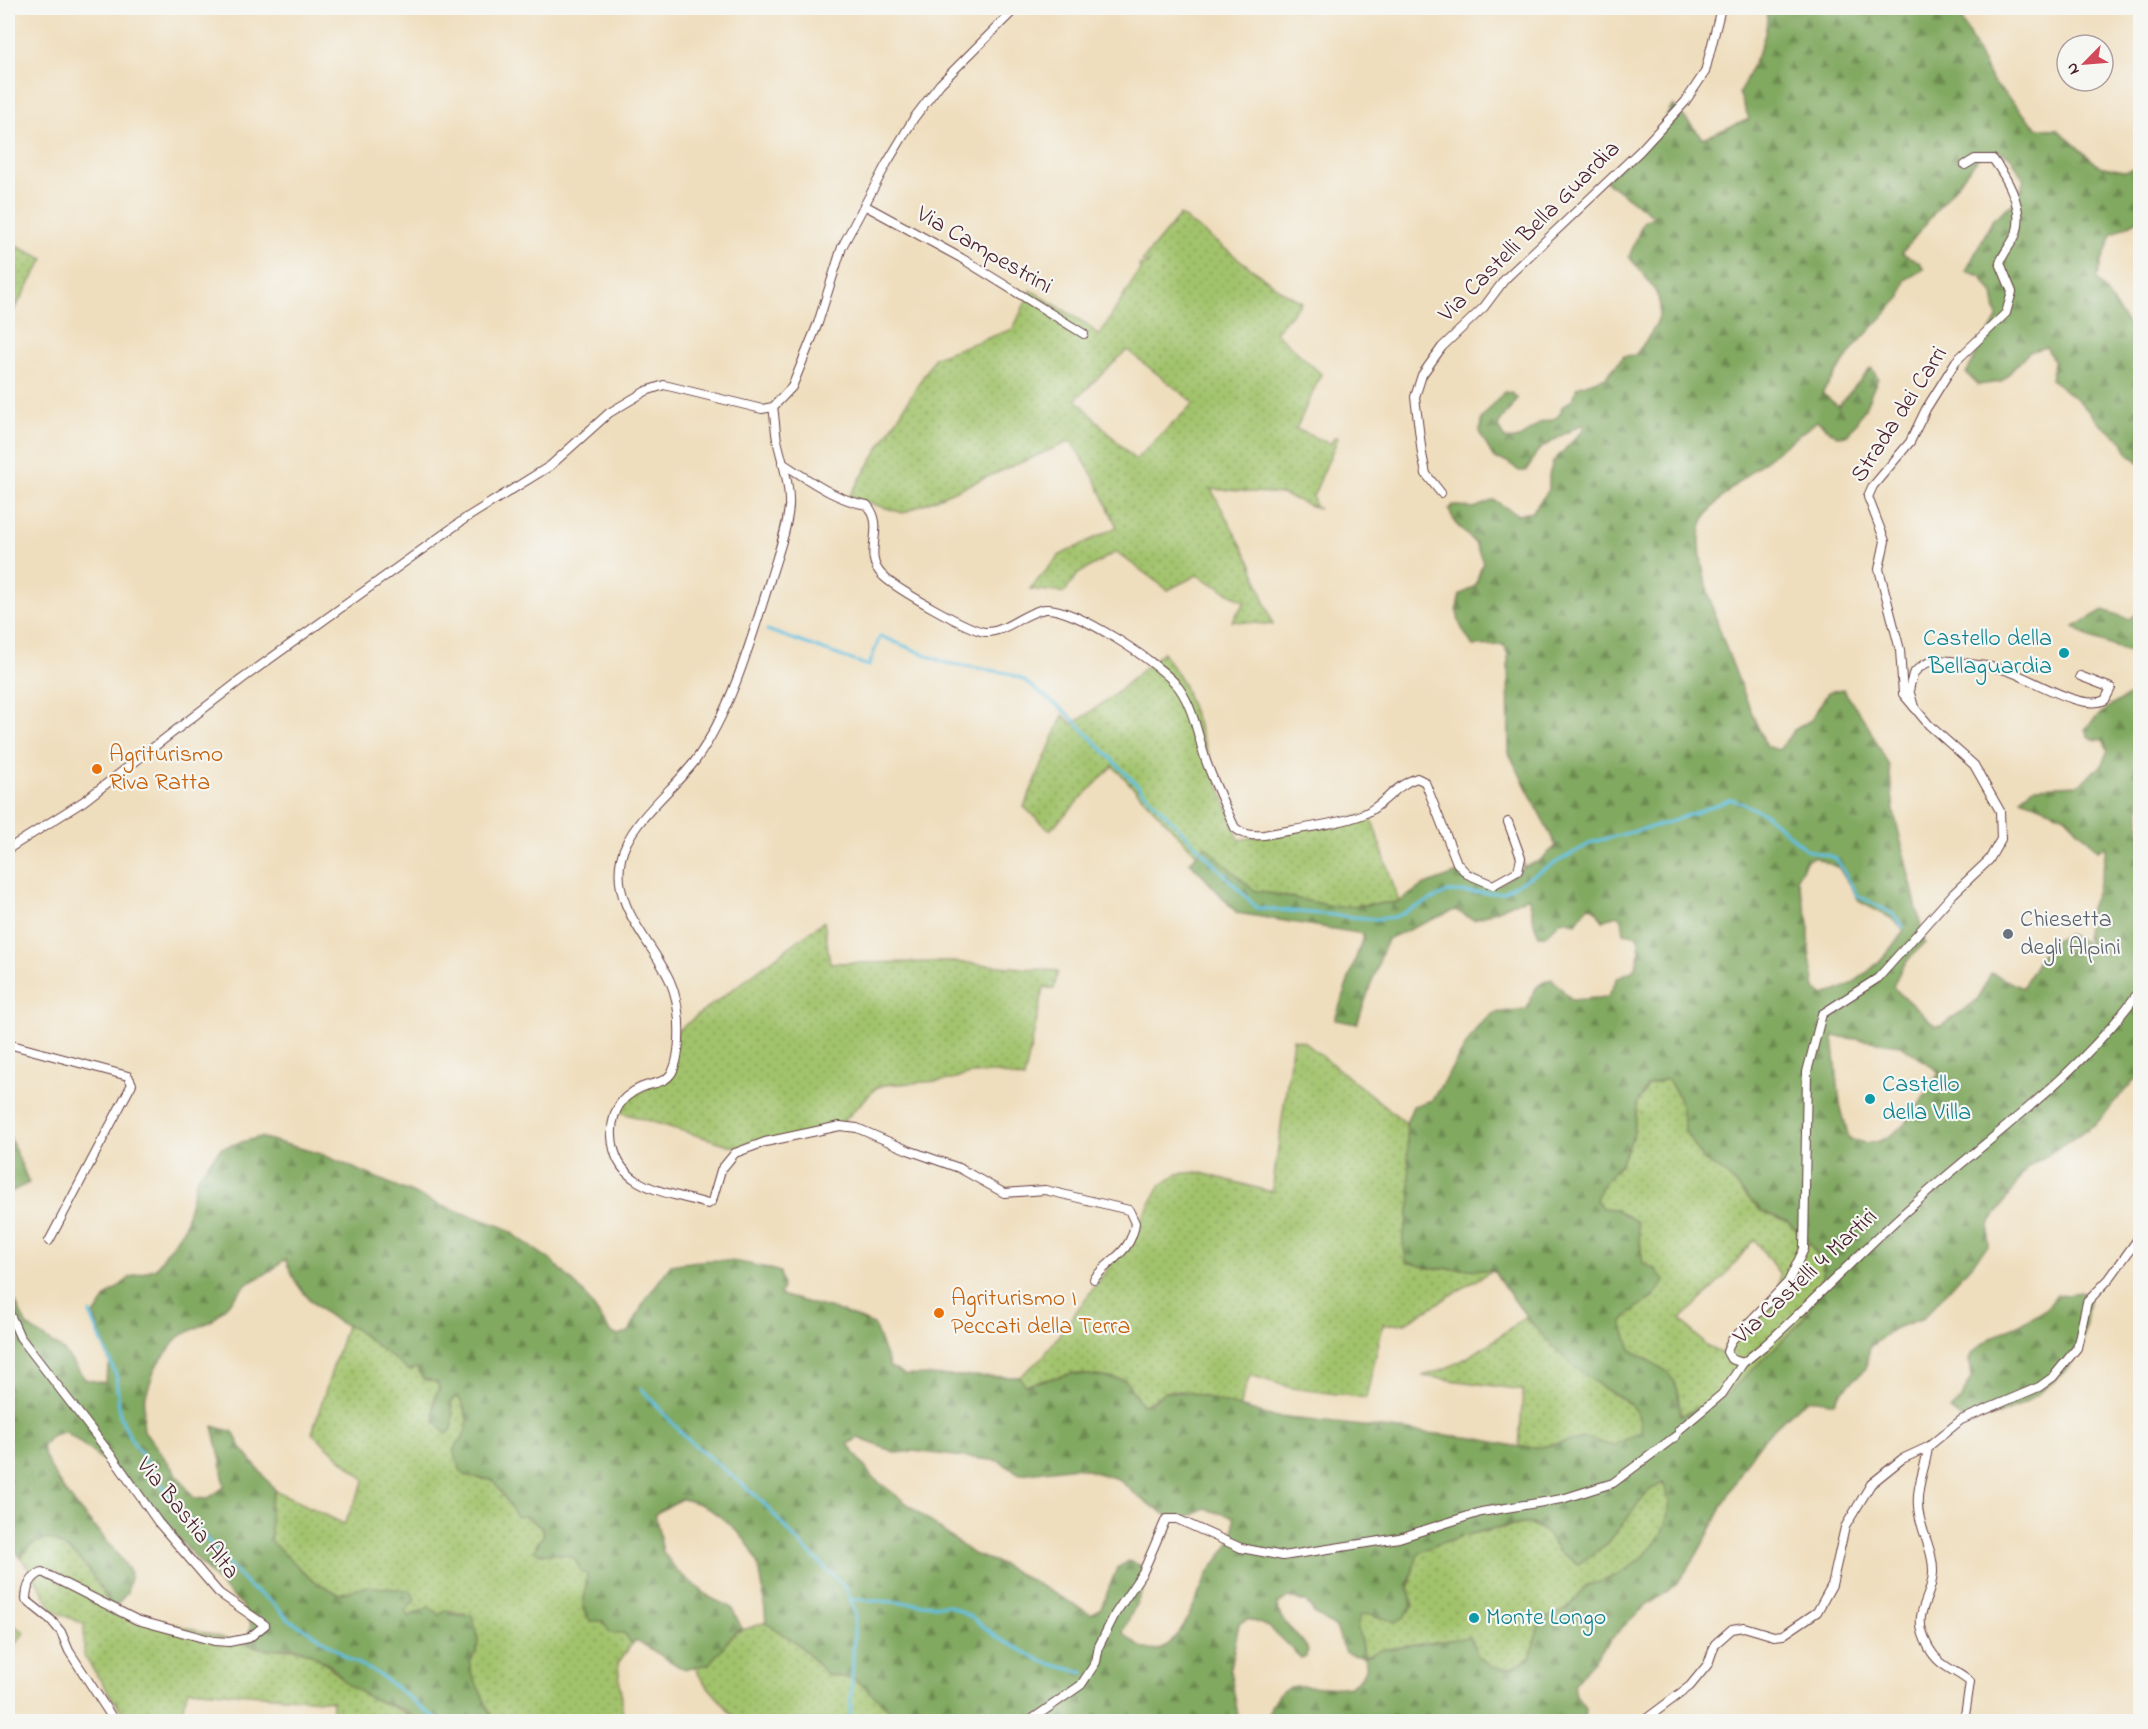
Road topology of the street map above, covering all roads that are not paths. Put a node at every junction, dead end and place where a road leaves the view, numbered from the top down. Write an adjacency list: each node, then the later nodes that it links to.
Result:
1 (1016, 8): 4 (street)
2 (1721, 8): 8 (street, Via Castelli Bella Guardia)
3 (1965, 165): 10 (street, Strada dei Carri)
4 (864, 205): 5 (street, Via Campestrini); 6 (street)
5 (1084, 334)
6 (773, 407): 7 (street); 12 (street)
7 (782, 463): 11 (street); 17 (street)
8 (1441, 493)
9 (2080, 676): 10 (street)
10 (1914, 707): 19 (street, Via Castelli 4 Martiri)
11 (1508, 822)
12 (8, 849)
13 (2140, 990): 19 (street, Via Castelli 4 Martiri)
14 (8, 1044): 16 (street)
15 (2140, 1236): 20 (street)
16 (49, 1241)
17 (1094, 1279)
18 (8, 1310): 21 (street, Via Bastia Alta)
19 (1743, 1363): 22 (street)
20 (1928, 1447): 23 (street); 24 (street)
21 (115, 1722)
22 (1028, 1722)
23 (1642, 1722)
24 (1964, 1722)

